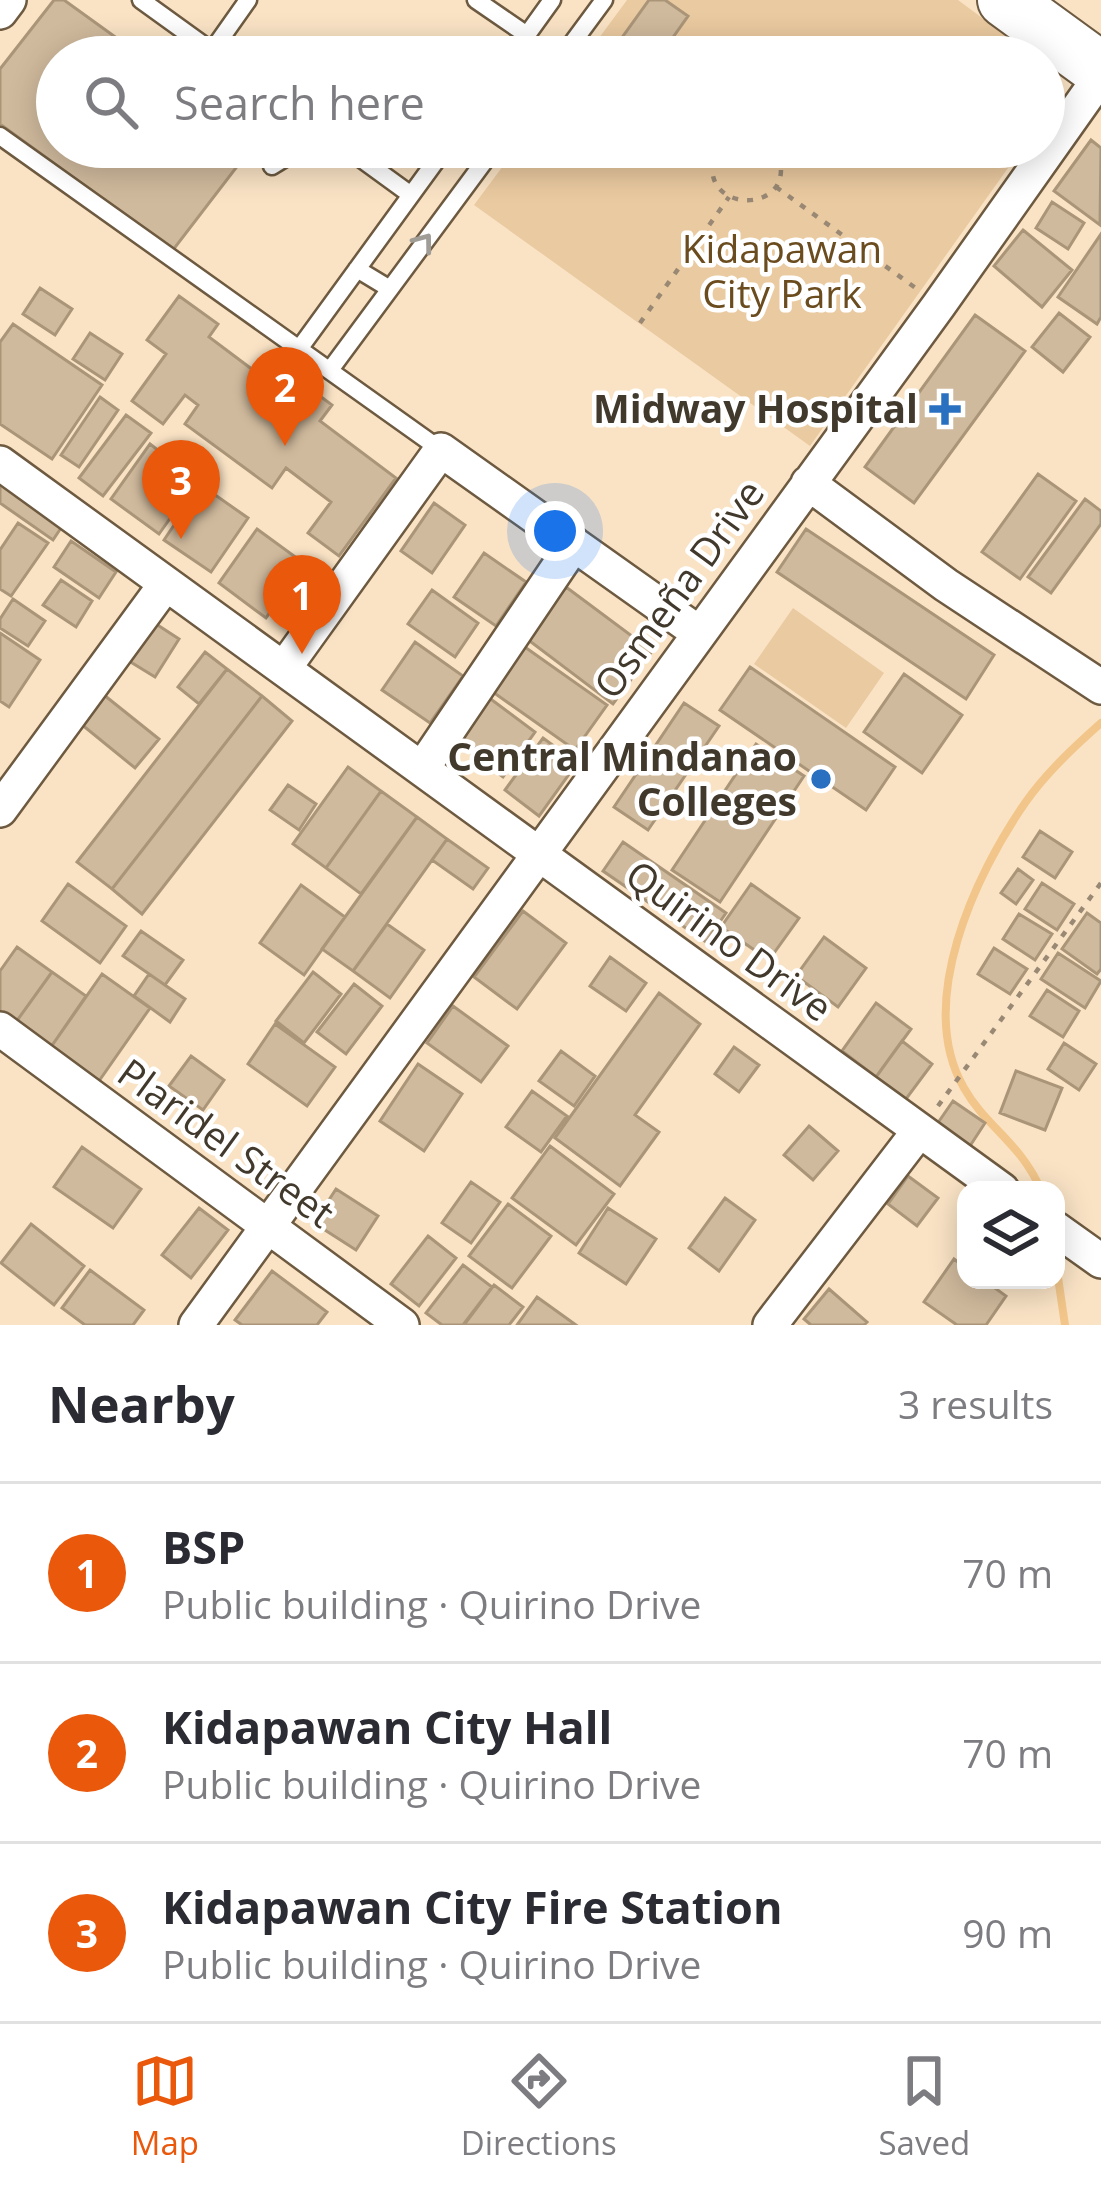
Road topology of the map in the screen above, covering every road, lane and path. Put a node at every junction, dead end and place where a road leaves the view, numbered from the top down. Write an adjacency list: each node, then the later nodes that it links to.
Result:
1 (9, 0): 8 (street)
2 (141, 0): 10 (lane)
3 (248, 0): 11 (lane)
4 (476, 0): 9 (lane)
5 (553, 0): 9 (lane)
6 (604, 0): 12 (lane)
7 (1005, 0): 13 (highway)
8 (0, 13)
9 (527, 35)
10 (191, 36)
11 (227, 36)
12 (577, 36)
13 (1052, 36)
14 (1065, 46): 15 (highway)
15 (1101, 73): 16 (street, Osmeña Drive)
16 (1065, 125)
17 (0, 136): 18 (lane)
18 (36, 162)
19 (45, 168): 33 (lane)
20 (374, 168): 27 (lane)
21 (431, 168): 27 (lane)
22 (479, 168): 30 (lane, one-way to 22)
23 (712, 168): 28 (path)
24 (781, 168): 26 (path)
25 (1035, 168): 31 (street, Osmeña Drive)
26 (776, 187): 28 (path); 31 (path)
27 (411, 195): 29 (lane)
28 (729, 197): 32 (path)
29 (357, 269): 30 (lane); 33 (lane)
30 (390, 289): 34 (lane)
31 (939, 305): 37 (street, Osmeña Drive)
32 (640, 323)
33 (299, 349): 34 (lane)
34 (330, 370): 35 (lane)
35 (441, 450): 38 (street); 41 (street)
36 (0, 463): 39 (street, Quirino Drive)
37 (808, 483): 40 (street, Osmeña Drive); 42 (street)
38 (574, 544): 40 (street); 43 (street)
39 (165, 585): 41 (street, Quirino Drive); 44 (street)
40 (698, 633): 45 (street, Osmeña Drive)
41 (285, 668): 43 (street, Quirino Drive)
42 (1101, 687)
43 (422, 770): 45 (street, Quirino Drive)
44 (0, 810)
45 (538, 854): 48 (street, Quirino Drive); 50 (street, Osmeña Drive)
46 (1101, 884): 48 (path)
47 (0, 1029): 50 (street, Plaridel Street)
48 (927, 1120): 49 (street, Quirino Drive); 55 (street)
49 (991, 1181)
50 (268, 1226): 53 (street, Osmeña Drive); 54 (street, Plaridel Street)
51 (1065, 1235): 52 (street)
52 (1096, 1257)
53 (196, 1325)
54 (403, 1325)
55 (770, 1325)

